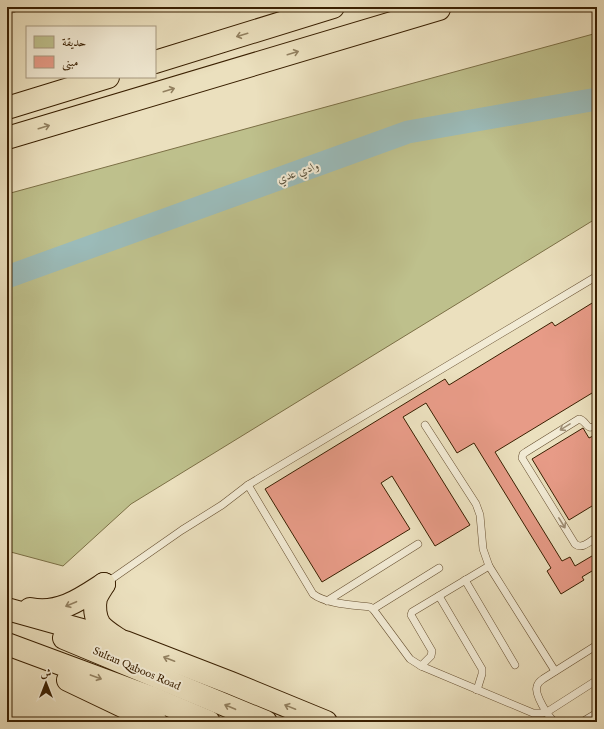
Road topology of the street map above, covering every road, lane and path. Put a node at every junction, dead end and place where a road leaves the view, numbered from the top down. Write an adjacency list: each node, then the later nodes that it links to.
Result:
1 (18, 7): 4 (lane)
2 (333, 7): 5 (highway, one-way to 5)
3 (439, 9): 8 (highway, one-way to 3)
4 (7, 11)
5 (156, 62)
6 (105, 78): 7 (highway)
7 (7, 108)
8 (7, 138)
9 (597, 276): 12 (lane)
10 (425, 425): 15 (lane)
11 (597, 425): 13 (lane, one-way to 13)
12 (248, 485): 18 (lane); 20 (lane)
13 (597, 537)
14 (418, 544): 20 (lane)
15 (489, 566): 17 (lane); 31 (lane)
16 (439, 568): 23 (lane)
17 (465, 580): 19 (lane); 29 (lane)
18 (104, 584): 21 (highway, one-way to 21); 25 (highway)
19 (439, 596): 30 (lane); 33 (lane)
20 (327, 600): 23 (lane)
21 (7, 605)
22 (7, 609): 25 (highway)
23 (373, 609): 30 (lane)
24 (7, 614): 38 (highway, Sultan Qaboos Road, one-way to 24)
25 (120, 641): 39 (highway, one-way to 25)
26 (7, 644): 37 (highway, Sultan Qaboos Road, one-way to 37)
27 (597, 645): 31 (lane)
28 (7, 651): 36 (highway)
29 (515, 665)
30 (421, 666): 33 (lane)
31 (554, 671): 34 (lane)
32 (597, 680): 34 (lane)
33 (477, 690): 34 (lane)
34 (547, 712): 40 (lane)
35 (597, 713): 41 (lane)
36 (156, 722)
37 (209, 722)
38 (266, 722)
39 (326, 722)
40 (555, 722)
41 (582, 722)

